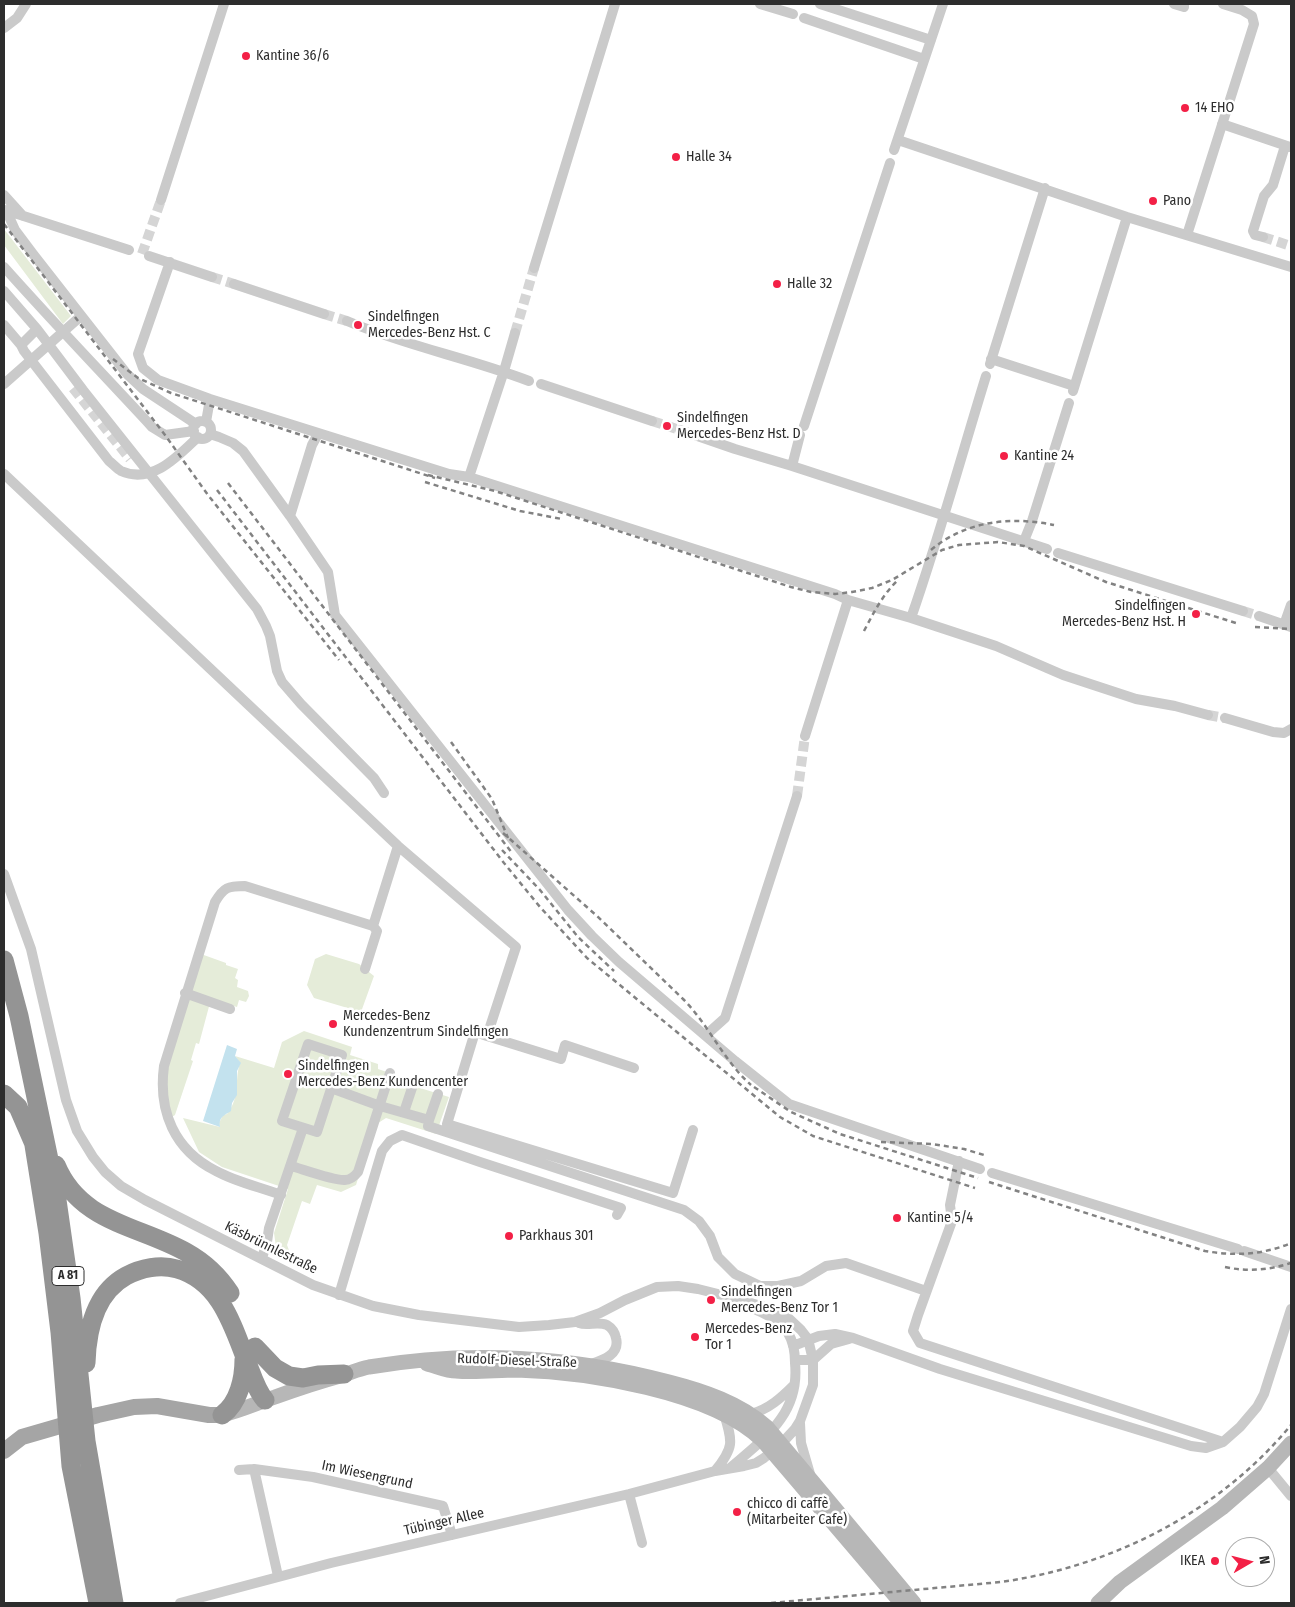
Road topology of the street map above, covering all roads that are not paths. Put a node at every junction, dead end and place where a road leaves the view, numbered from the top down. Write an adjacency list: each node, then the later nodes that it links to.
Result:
1 (26, 4): 11 (street)
2 (224, 4): 21 (street)
3 (615, 4): 32 (street)
4 (760, 4): 9 (street)
5 (820, 4): 12 (street)
6 (943, 4): 12 (street)
7 (1224, 4): 8 (street)
8 (1243, 7): 14 (street)
9 (793, 14)
10 (804, 18): 13 (street)
11 (4, 28)
12 (931, 40): 13 (street)
13 (924, 59): 15 (street)
14 (1222, 124): 16 (street); 25 (street)
15 (898, 140): 17 (street); 19 (street)
16 (1288, 146): 26 (street)
17 (894, 150)
18 (890, 163): 56 (street)
19 (1045, 188): 24 (street); 24 (street)
20 (4, 195): 23 (street)
21 (161, 200)
22 (5, 211): 23 (street); 37 (street)
23 (24, 216): 27 (street)
24 (1127, 217): 25 (street)
25 (1187, 235): 31 (street)
26 (1263, 237)
27 (129, 250)
28 (150, 256): 29 (street)
29 (170, 262): 33 (street); 50 (street)
30 (4, 266): 53 (street)
31 (1291, 267)
32 (534, 268)
33 (212, 277)
34 (234, 284): 36 (street)
35 (4, 291): 40 (street)
36 (324, 314)
37 (81, 316): 47 (street); 53 (street)
38 (346, 320): 44 (street)
39 (4, 325): 42 (street)
40 (37, 329): 42 (street); 43 (street)
41 (515, 333): 44 (street)
42 (22, 345): 53 (street)
43 (56, 355): 49 (street); 74 (street)
44 (504, 371): 46 (street); 58 (street)
45 (986, 376): 59 (street)
46 (529, 381)
47 (4, 384)
48 (540, 384): 52 (street)
49 (74, 388)
50 (210, 399): 53 (street); 55 (street)
51 (1069, 404): 61 (street)
52 (652, 421)
53 (198, 429): 60 (street)
54 (680, 430): 56 (street)
55 (318, 434): 58 (street); 60 (street)
56 (792, 466): 59 (street)
57 (4, 474): 76 (street)
58 (470, 476): 64 (street)
59 (944, 514): 61 (street); 68 (street)
60 (290, 516): 84 (street)
61 (1024, 541): 62 (street)
62 (1047, 549)
63 (1058, 553): 66 (street)
64 (848, 600): 68 (street); 73 (street)
65 (1291, 605): 69 (street)
66 (1243, 611)
67 (1259, 616): 69 (street)
68 (911, 618): 70 (street)
69 (1288, 626)
70 (1208, 715)
71 (1224, 718): 72 (street)
72 (1291, 729)
73 (805, 736)
74 (384, 794)
75 (798, 796): 84 (street)
76 (398, 846): 78 (street); 85 (street)
77 (4, 874): 105 (street, Käsbrünnlestraße)
78 (373, 926): 80 (street); 81 (street)
79 (4, 960): 94 (highway, A 81)
80 (365, 969)
81 (185, 993): 83 (street); 103 (street)
82 (4, 1007): 98 (highway, A 81)
83 (230, 1009)
84 (706, 1035): 99 (street)
85 (487, 1036): 86 (street); 97 (street)
86 (634, 1068)
87 (390, 1073): 92 (street)
88 (413, 1085): 93 (street)
89 (331, 1088): 92 (street); 96 (street); 96 (street)
90 (4, 1094): 98 (highway)
91 (438, 1094): 95 (street)
92 (380, 1106): 93 (street); 100 (street)
93 (404, 1112): 95 (street)
94 (40, 1114): 115 (highway); 127 (highway, A 81)
95 (429, 1120): 107 (street)
96 (303, 1128): 100 (street)
97 (693, 1130)
98 (34, 1144): 145 (highway, A 81)
99 (959, 1161): 101 (street); 107 (street)
100 (291, 1166): 103 (street)
101 (980, 1169)
102 (992, 1173): 106 (street)
103 (281, 1194): 105 (street)
104 (617, 1216): 108 (street)
105 (262, 1258): 108 (street, Käsbrünnlestraße)
106 (1291, 1267)
107 (926, 1291): 129 (street)
108 (339, 1295): 111 (street, Käsbrünnlestraße)
109 (744, 1302): 111 (street, Käsbrünnlestraße); 113 (street, Käsbrünnlestraße); 114 (street, Käsbrünnlestraße)
110 (1291, 1309): 129 (street)
111 (575, 1322): 119 (street)
112 (852, 1338): 113 (street); 117 (street); 129 (street)
113 (808, 1339): 114 (street); 117 (street, Käsbrünnlestraße)
114 (793, 1346): 116 (street, Käsbrünnlestraße)
115 (249, 1351): 120 (highway); 122 (highway); 125 (highway); 127 (highway)
116 (795, 1360): 117 (street); 121 (street, Käsbrünnlestraße)
117 (813, 1360): 126 (street, Käsbrünnlestraße)
118 (407, 1362): 119 (main road, Rudolf-Diesel-Straße); 120 (main road, Rudolf-Diesel-Straße); 123 (main road, Rudolf-Diesel-Straße)
119 (587, 1365): 124 (main road, Rudolf-Diesel-Straße)
120 (344, 1374): 122 (main road, Rudolf-Diesel-Straße)
121 (795, 1385): 124 (street); 128 (street, Käsbrünnlestraße)
122 (267, 1400): 125 (main road, Rudolf-Diesel-Straße)
123 (724, 1414): 128 (main road, Rudolf-Diesel-Straße); 136 (street)
124 (751, 1414): 128 (main road, Rudolf-Diesel-Straße)
125 (222, 1415): 131 (main road)
126 (800, 1421): 128 (street, Käsbrünnlestraße); 137 (street, Käsbrünnlestraße)
127 (86, 1441): 146 (highway, A 81)
128 (772, 1442): 132 (street, Käsbrünnlestraße); 132 (street, Tübinger Allee); 137 (main road, Rudolf-Diesel-Straße); 144 (main road, Rudolf-Diesel-Straße)
129 (1223, 1442)
130 (1291, 1443): 133 (main road)
131 (4, 1450)
132 (730, 1468): 136 (street, Tübinger Allee)
133 (1268, 1468): 139 (street); 142 (main road)
134 (254, 1469): 135 (street, Im Wiesengrund); 140 (street, Im Wiesengrund); 143 (street)
135 (239, 1470)
136 (714, 1471): 138 (street, Tübinger Allee)
137 (812, 1480): 144 (main road, Rudolf-Diesel-Straße)
138 (629, 1494): 140 (street, Tübinger Allee); 141 (street)
139 (1291, 1496)
140 (452, 1535): 143 (street, Tübinger Allee)
141 (642, 1543)
142 (1150, 1561): 148 (main road); 149 (main road)
143 (278, 1576): 147 (street, Tübinger Allee)
144 (906, 1601)
145 (98, 1603)
146 (114, 1603)
147 (180, 1603)
148 (1098, 1603)
149 (1110, 1603)

